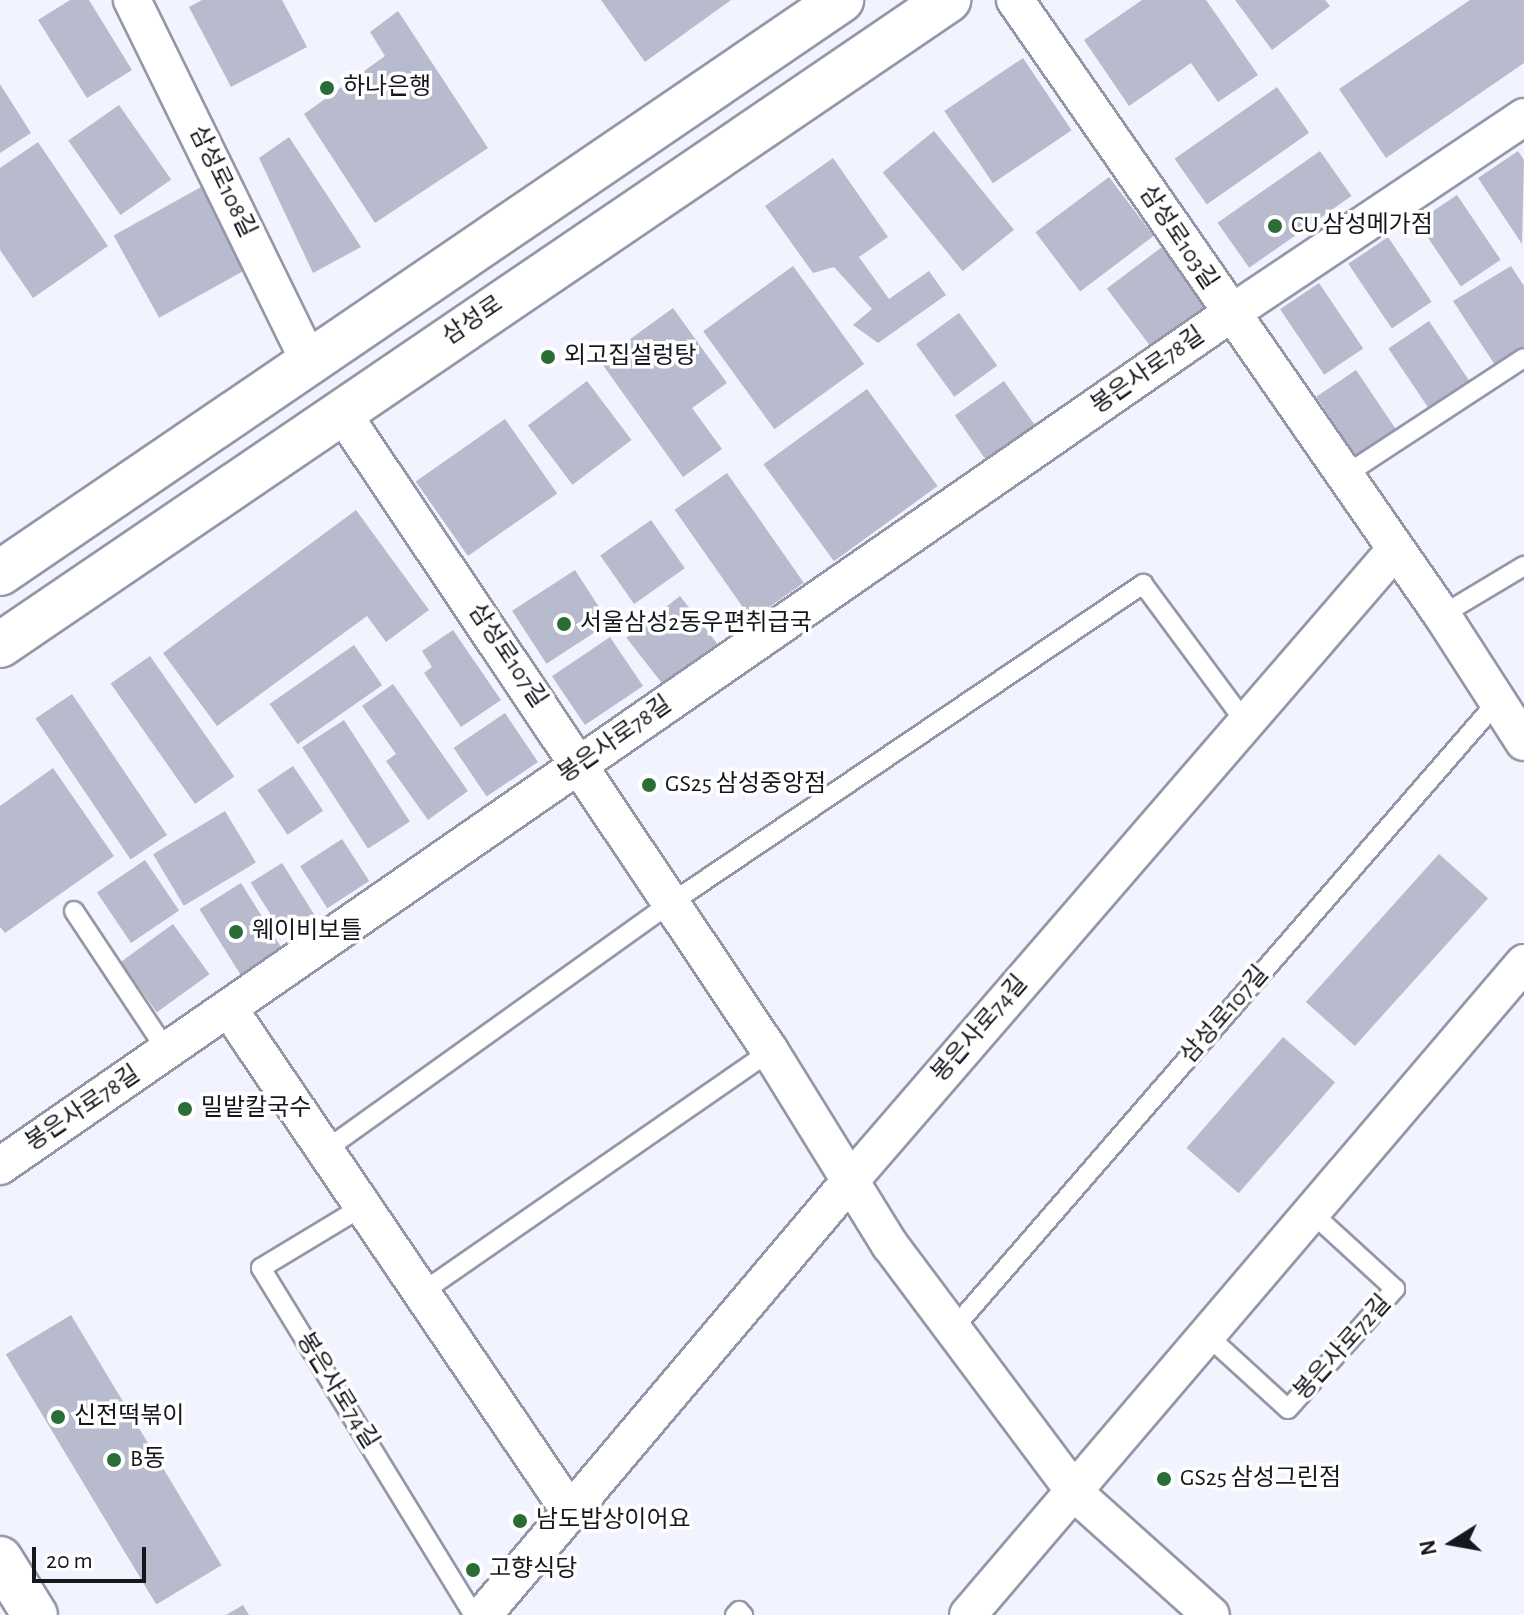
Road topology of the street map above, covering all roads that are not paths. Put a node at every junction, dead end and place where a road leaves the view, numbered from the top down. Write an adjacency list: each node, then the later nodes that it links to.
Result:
1 (132, 0): 8 (street, 삼성로108길)
2 (841, 0): 8 (main road)
3 (948, 0): 9 (main road, 삼성로)
4 (1015, 0): 6 (street, 삼성로103길)
5 (1524, 117): 6 (street, 봉은사로78길)
6 (1230, 314): 10 (street, 삼성로103길); 19 (street, 봉은사로78길)
7 (1524, 358): 10 (lane)
8 (311, 365): 13 (main road)
9 (341, 411): 15 (main road, 삼성로); 19 (street, 삼성로107길)
10 (1342, 477): 11 (street, 삼성로103길)
11 (1395, 550): 14 (street, 삼성로103길); 17 (street, 봉은사로74길)
12 (1524, 566): 14 (lane)
13 (0, 573)
14 (1442, 615): 16 (street, 삼성로103길)
15 (0, 645)
16 (1497, 702): 18 (street, 삼성로103길); 32 (lane, 삼성로107길)
17 (1245, 722): 20 (lane); 28 (street, 봉은사로74길)
18 (1524, 742)
19 (580, 765): 20 (street, 삼성로107길); 23 (street, 봉은사로78길)
20 (671, 903): 25 (street, 삼성로107길); 26 (lane)
21 (74, 911): 24 (lane)
22 (1523, 967): 30 (street)
23 (229, 1009): 24 (street, 봉은사로78길); 26 (street)
24 (167, 1051): 27 (street, 봉은사로78길)
25 (770, 1051): 28 (street, 삼성로107길); 31 (lane)
26 (324, 1151): 29 (street)
27 (0, 1166)
28 (850, 1181): 32 (street, 삼성로107길); 35 (street, 봉은사로74길)
29 (362, 1207): 31 (street); 38 (lane, 봉은사로74길)
30 (1312, 1213): 33 (street); 33 (lane, 봉은사로72길)
31 (421, 1293): 35 (street)
32 (953, 1329): 34 (street, 삼성로107길)
33 (1208, 1336): 34 (street)
34 (1076, 1494): 40 (street); 41 (street, 삼성로107길)
35 (571, 1513): 39 (street, 봉은사로74길)
36 (0, 1559): 37 (main road)
37 (35, 1615)
38 (474, 1615)
39 (483, 1615)
40 (968, 1615)
41 (1211, 1615)

